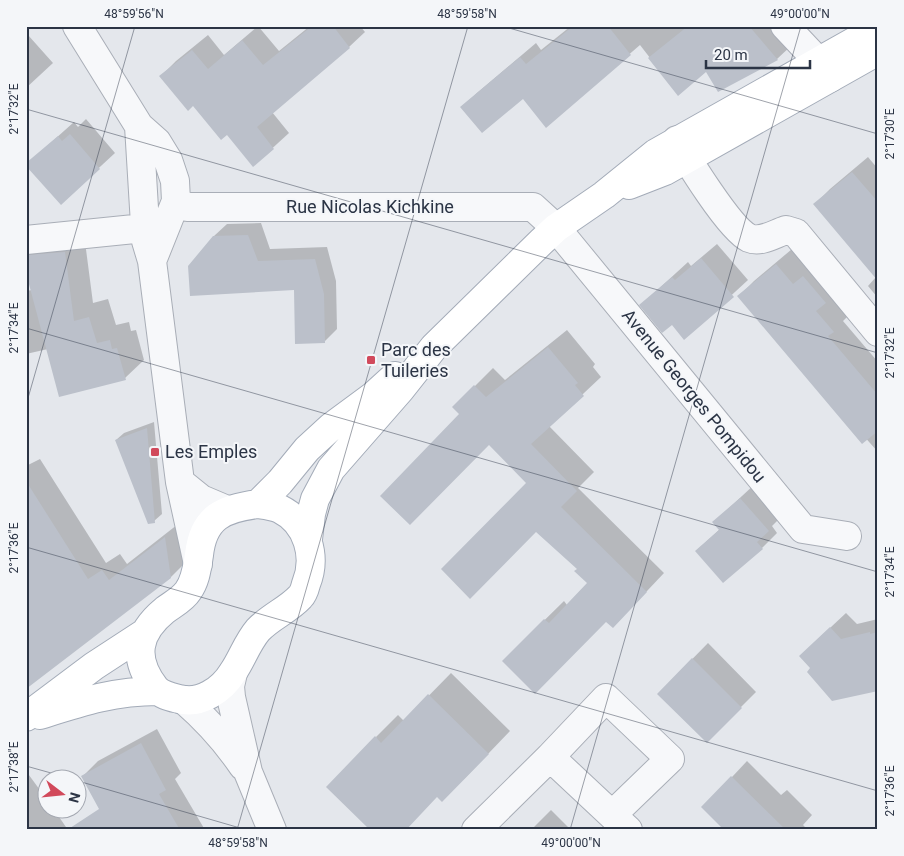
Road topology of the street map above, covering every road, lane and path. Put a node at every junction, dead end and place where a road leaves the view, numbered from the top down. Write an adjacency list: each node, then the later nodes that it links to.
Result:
1 (77, 26): 6 (street)
2 (785, 26): 5 (street)
3 (878, 28): 5 (main road)
4 (878, 51): 5 (main road)
5 (824, 69): 7 (main road)
6 (138, 126): 8 (street); 9 (street)
7 (682, 150): 10 (main road); 12 (street)
8 (176, 202): 9 (street); 10 (street, Rue Nicolas Kichkine)
9 (156, 227): 11 (street); 14 (street)
10 (556, 228): 13 (main road); 17 (street, Avenue Georges Pompidou)
11 (26, 240)
12 (878, 332)
13 (434, 347): 15 (main road); 18 (main road)
14 (180, 482): 16 (street); 19 (street)
15 (258, 504): 16 (main road); 18 (main road)
16 (227, 510): 19 (main road)
17 (847, 536)
18 (308, 539): 21 (main road)
19 (198, 564): 20 (main road)
20 (144, 634): 22 (main road); 24 (main road)
21 (233, 673): 23 (main road); 26 (street)
22 (158, 691): 23 (main road); 24 (main road)
23 (184, 700): 26 (street)
24 (26, 718)
25 (550, 757): 27 (street); 27 (street); 29 (street)
26 (248, 772): 28 (street)
27 (620, 822)
28 (272, 830)
29 (476, 830)

